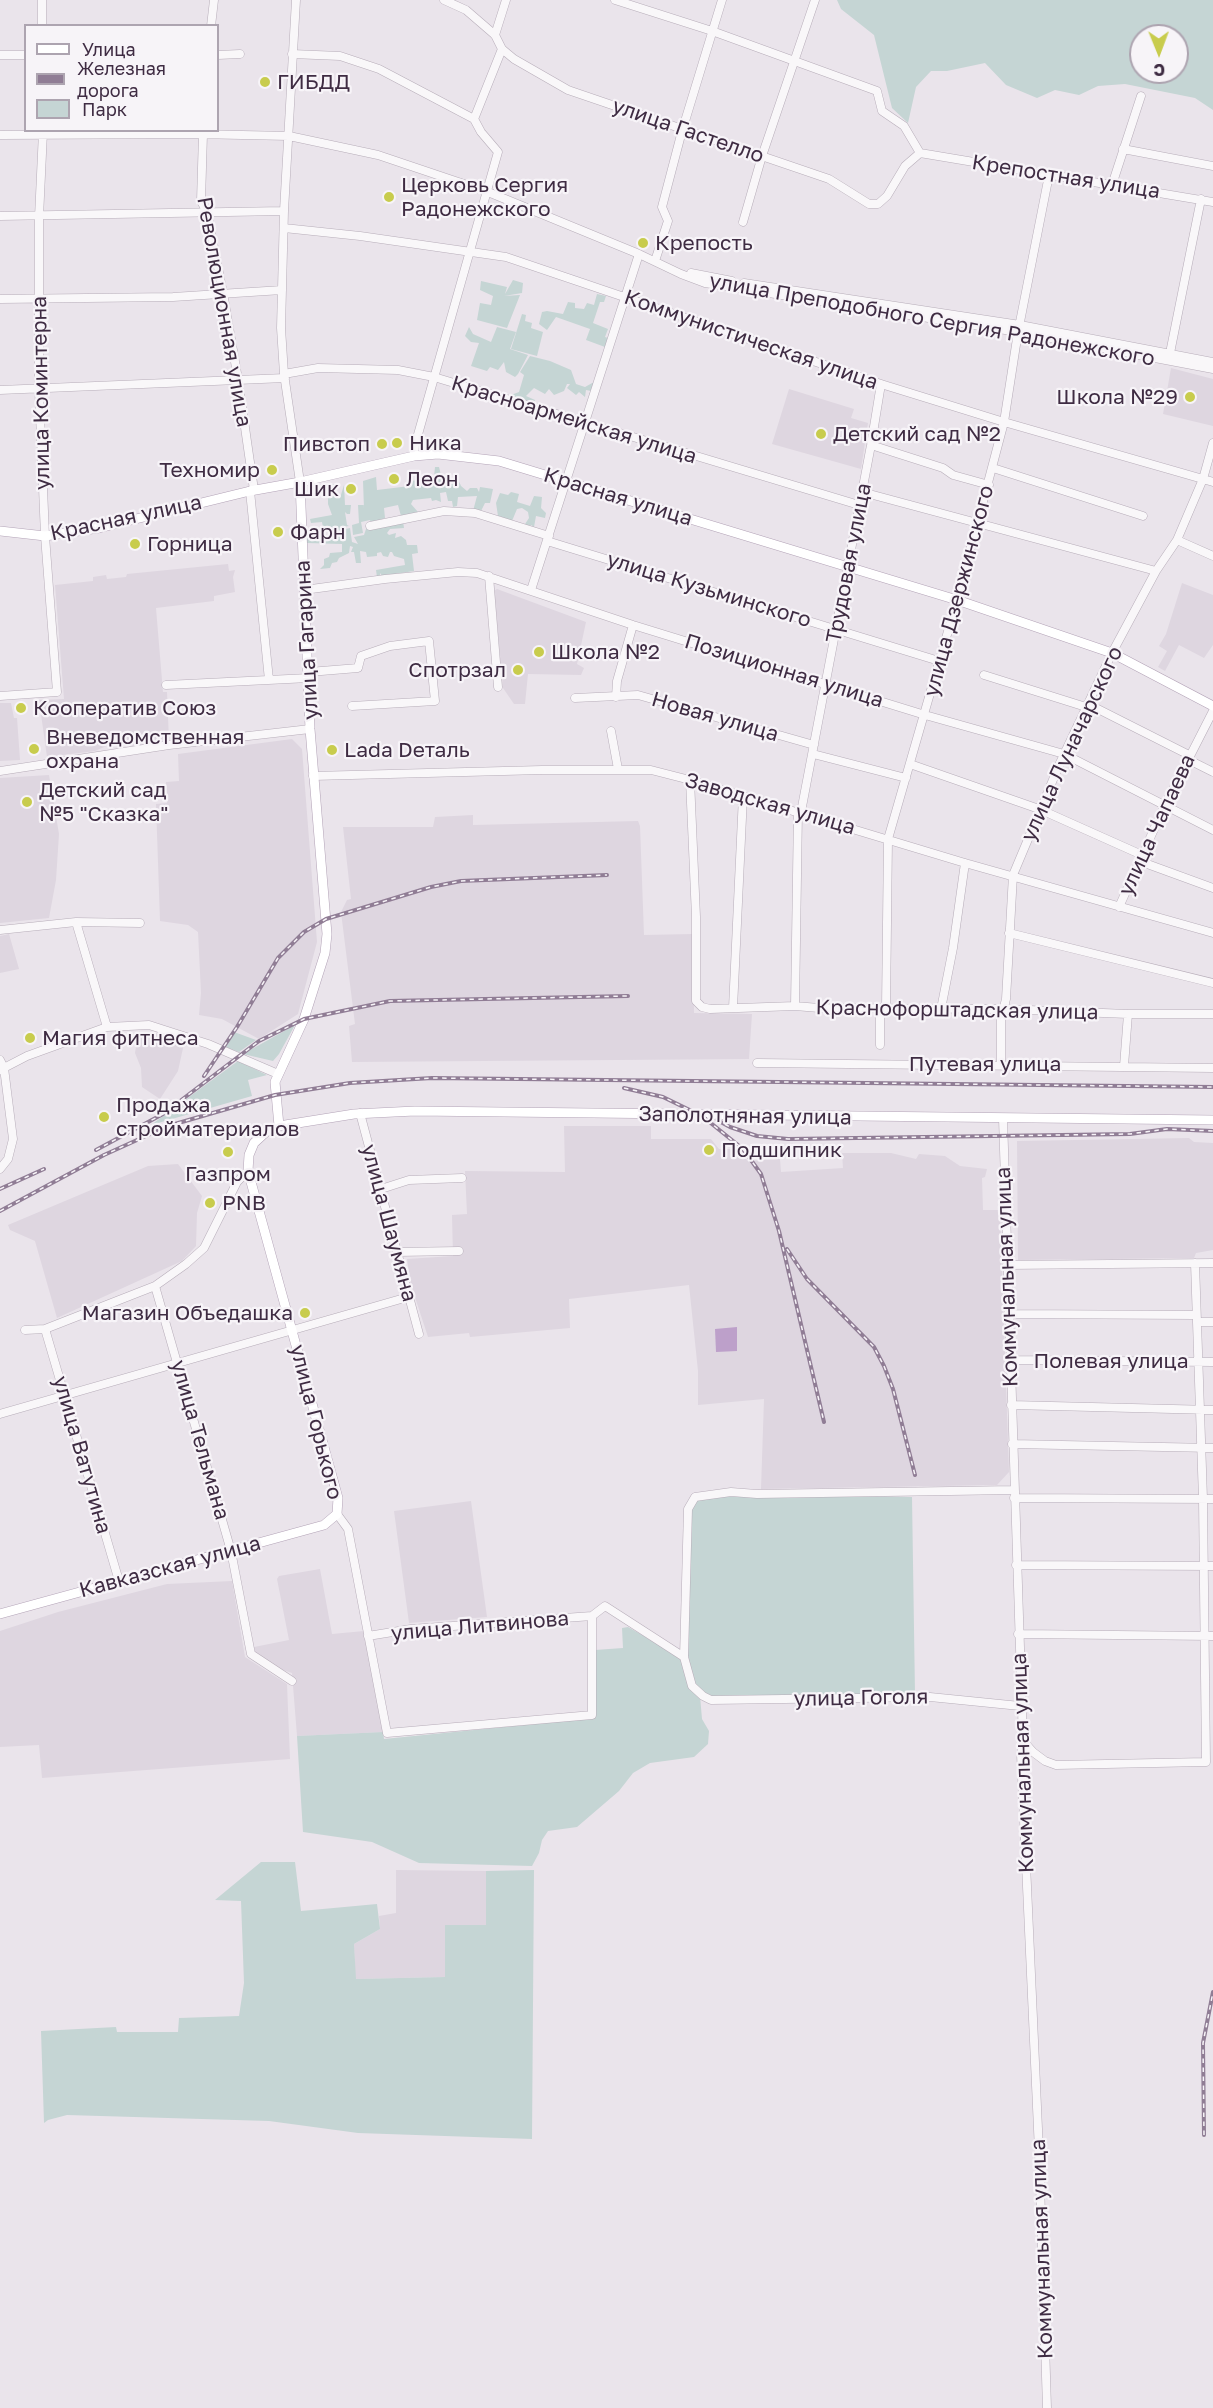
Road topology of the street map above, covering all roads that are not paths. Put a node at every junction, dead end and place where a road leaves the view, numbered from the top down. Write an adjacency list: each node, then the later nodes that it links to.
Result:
1 (42, 0): 9 (street)
2 (214, 0): 10 (street)
3 (296, 0): 15 (street, улица Гагарина)
4 (444, 0): 12 (street)
5 (506, 0): 12 (street)
6 (615, 0): 11 (street)
7 (722, 0): 11 (street)
8 (815, 0): 19 (street)
9 (42, 24)
10 (211, 24)
11 (712, 31): 19 (street); 22 (street)
12 (495, 35): 13 (street)
13 (502, 49): 21 (street); 22 (street, улица Гастелло)
14 (240, 54): 18 (street)
15 (292, 54): 21 (street); 26 (street, улица Гагарина)
16 (0, 55): 17 (street)
17 (24, 55)
18 (219, 55)
19 (794, 61): 28 (street); 29 (street)
20 (1141, 96): 27 (street)
21 (474, 119): 33 (street)
22 (682, 131): 29 (street, улица Гастелло); 44 (street)
23 (43, 133): 24 (street, улица Преподобного Сергия Радонежского); 25 (street, улица Преподобного Сергия Радонежского); 39 (street, улица Коминтерна)
24 (198, 133): 26 (street, улица Преподобного Сергия Радонежского); 37 (street, Революционная улица)
25 (0, 135)
26 (290, 136): 33 (street, улица Преподобного Сергия Радонежского); 36 (street, улица Гагарина)
27 (1123, 149): 30 (street); 32 (street)
28 (920, 153): 29 (street, улица Гастелло); 31 (street, Крепостная улица)
29 (762, 156): 40 (street)
30 (1213, 166)
31 (1049, 175): 32 (street, Крепостная улица); 50 (street, улица Дзержинского)
32 (1112, 185): 34 (street, Крепостная улица)
33 (488, 192): 42 (street); 43 (street, улица Преподобного Сергия Радонежского)
34 (1201, 199): 35 (street, Крепостная улица); 51 (street)
35 (1213, 202)
36 (284, 211): 37 (street); 41 (street, улица Гагарина)
37 (207, 212): 39 (street); 46 (street, Революционная улица)
38 (0, 216): 39 (street)
39 (39, 217): 49 (street, улица Коминтерна)
40 (742, 222)
41 (284, 228): 42 (street, Коммунистическая улица); 45 (street, улица Гагарина)
42 (469, 252): 47 (street, Коммунистическая улица); 55 (street)
43 (639, 254): 44 (street, улица Преподобного Сергия Радонежского); 47 (street)
44 (655, 261): 50 (street, улица Преподобного Сергия Радонежского)
45 (282, 290): 46 (street); 54 (street, улица Гагарина)
46 (223, 292): 49 (street); 56 (street, Революционная улица)
47 (624, 296): 57 (street, Коммунистическая улица); 61 (street)
48 (0, 299): 49 (street)
49 (39, 299): 59 (street, улица Коминтерна)
50 (1019, 329): 51 (street, улица Преподобного Сергия Радонежского); 60 (street, улица Дзержинского)
51 (1170, 356): 52 (street, улица Преподобного Сергия Радонежского); 53 (street, улица Преподобного Сергия Радонежского)
52 (1213, 362)
53 (1213, 369)
54 (284, 376): 55 (street, Красноармейская улица); 56 (street, Красноармейская улица); 68 (street, улица Гагарина)
55 (434, 378): 61 (street, Красноармейская улица); 64 (street)
56 (238, 380): 59 (street, Красноармейская улица); 71 (street, Революционная улица)
57 (880, 384): 60 (street, Коммунистическая улица); 63 (street, Трудовая улица)
58 (0, 390): 59 (street, Красноармейская улица)
59 (39, 390): 78 (street, улица Коминтерна)
60 (1004, 422): 65 (street, улица Дзержинского); 66 (street, Коммунистическая улица)
61 (583, 423): 67 (street); 73 (street, Красноармейская улица)
62 (1213, 443): 66 (street, улица Луначарского)
63 (871, 446): 70 (street); 72 (street, Трудовая улица)
64 (414, 456): 67 (main road, Красная улица); 68 (main road, Красная улица)
65 (993, 468): 70 (street, улица Дзержинского); 74 (street)
66 (1203, 478): 69 (street, Коммунистическая улица); 80 (street, улица Луначарского)
67 (564, 481): 79 (street); 82 (main road, Красная улица)
68 (300, 482): 71 (main road, Красная улица); 85 (main road, улица Гагарина)
69 (1213, 482)
70 (988, 485): 75 (street, улица Дзержинского)
71 (252, 490): 78 (main road, Красная улица); 94 (street, Революционная улица)
72 (862, 492): 73 (street, Трудовая улица); 75 (street)
73 (859, 505): 82 (street, Трудовая улица)
74 (1143, 516)
75 (977, 523): 83 (street); 87 (street, улица Дзержинского)
76 (370, 526): 79 (street, улица Кузьминского)
77 (0, 531): 78 (main road, Красная улица)
78 (45, 536): 98 (street, улица Коминтерна)
79 (548, 539): 86 (street); 89 (street, улица Кузьминского)
80 (1176, 540): 81 (street); 83 (street, улица Луначарского)
81 (1213, 556)
82 (848, 567): 87 (main road, Красная улица); 89 (street, Трудовая улица)
83 (1156, 571): 90 (street, улица Луначарского)
84 (489, 576): 85 (street, Позиционная улица); 86 (street, Позиционная улица); 97 (street)
85 (304, 590): 92 (main road, улица Гагарина)
86 (531, 590): 88 (street, Позиционная улица)
87 (957, 600): 90 (main road, Красная улица); 91 (street, улица Дзержинского)
88 (633, 625): 95 (street, Позиционная улица); 99 (street)
89 (836, 629): 91 (street, улица Кузьминского); 95 (street, Трудовая улица)
90 (1112, 653): 102 (street, улица Луначарского); 103 (main road, Красная улица)
91 (939, 661): 105 (street, улица Дзержинского)
92 (309, 675): 94 (street); 101 (street); 106 (main road, улица Гагарина)
93 (984, 675): 102 (street)
94 (269, 680): 96 (street)
95 (826, 684): 105 (street, Позиционная улица); 108 (street, Трудовая улица)
96 (166, 685)
97 (498, 687)
98 (0, 696)
99 (616, 697): 100 (street, Новая улица); 108 (street, Новая улица)
100 (575, 698)
101 (352, 706)
102 (1087, 706): 109 (street, улица Луначарского); 110 (street)
103 (1213, 706)
104 (1213, 711): 110 (street, улица Чапаева)
105 (925, 715): 109 (street, Позиционная улица); 111 (street, улица Дзержинского)
106 (310, 729): 113 (street); 115 (main road, улица Гагарина)
107 (611, 731): 112 (street)
108 (813, 750): 116 (street, Новая улица); 121 (street, Трудовая улица)
109 (1064, 754): 119 (street, Позиционная улица); 120 (street, улица Луначарского)
110 (1188, 757): 114 (street); 119 (street, улица Чапаева)
111 (910, 764): 116 (street, улица Дзержинского); 120 (street)
112 (618, 769): 115 (street, Заводская улица); 117 (street, Заводская улица)
113 (0, 771)
114 (1213, 772)
115 (313, 776): 149 (main road, улица Гагарина)
116 (906, 778): 123 (street, улица Дзержинского)
117 (690, 780): 118 (street, Заводская улица); 136 (street, Краснофорштадская улица)
118 (743, 796): 121 (street, Заводская улица); 136 (street)
119 (1164, 807): 122 (street, Позиционная улица); 124 (street, улица Чапаева)
120 (1040, 809): 124 (street); 126 (street, улица Луначарского)
121 (800, 812): 123 (street, Заводская улица); 135 (street, Трудовая улица)
122 (1213, 830)
123 (888, 839): 125 (street, Заводская улица); 137 (street, улица Дзержинского)
124 (1140, 858): 127 (street); 128 (street, улица Чапаева)
125 (965, 863): 126 (street, Заводская улица); 138 (street)
126 (1013, 875): 128 (street, Заводская улица); 132 (street, улица Луначарского)
127 (1213, 888)
128 (1119, 907): 133 (street, Заводская улица)
129 (76, 922): 130 (street); 131 (street); 142 (street)
130 (140, 923)
131 (0, 930)
132 (1009, 933): 134 (street); 139 (street, улица Луначарского)
133 (1213, 933)
134 (1213, 983)
135 (795, 1006): 136 (street, Краснофорштадская улица); 137 (street, Краснофорштадская улица)
136 (733, 1008)
137 (883, 1008): 138 (street, Краснофорштадская улица); 143 (street, улица Дзержинского)
138 (941, 1009): 139 (street, Краснофорштадская улица)
139 (1003, 1009): 141 (street, Краснофорштадская улица); 145 (street, улица Луначарского)
140 (1212, 1011): 141 (street, Краснофорштадская улица)
141 (1128, 1014): 147 (street)
142 (107, 1027): 146 (street); 149 (street)
143 (879, 1045)
144 (757, 1063): 145 (street, Путевая улица)
145 (1001, 1064): 147 (street, Путевая улица)
146 (1, 1066): 154 (street)
147 (1124, 1066): 148 (street, Путевая улица)
148 (1213, 1068)
149 (278, 1074): 153 (main road, улица Гагарина)
150 (360, 1113): 151 (main road, Заполотняная улица); 153 (main road, Заполотняная улица); 157 (street, улица Шаумяна)
151 (1003, 1118): 152 (main road, Заполотняная улица); 162 (street, Коммунальная улица)
152 (1213, 1120)
153 (279, 1126): 155 (main road, улица Горького)
154 (0, 1169)
155 (248, 1171): 163 (street); 169 (main road, улица Горького)
156 (462, 1178): 157 (street)
157 (381, 1190): 159 (street, улица Шаумяна)
158 (459, 1251): 159 (street)
159 (397, 1252): 164 (street, улица Шаумяна)
160 (1195, 1263): 161 (street); 162 (street); 166 (street)
161 (1213, 1263)
162 (1006, 1265): 165 (street, Коммунальная улица)
163 (155, 1286): 168 (street); 175 (street, улица Тельмана)
164 (408, 1297): 169 (street); 171 (street, улица Шаумяна)
165 (1008, 1314): 166 (street); 172 (street, Коммунальная улица)
166 (1196, 1318): 167 (street); 173 (street)
167 (1213, 1322)
168 (45, 1329): 170 (street); 176 (street, улица Ватутина)
169 (292, 1329): 175 (street); 187 (main road, улица Горького)
170 (26, 1330)
171 (419, 1334)
172 (1010, 1360): 173 (street, Полевая улица); 177 (street, Коммунальная улица)
173 (1200, 1362): 174 (street, Полевая улица); 178 (street)
174 (1213, 1362)
175 (179, 1364): 176 (street); 188 (street, улица Тельмана)
176 (63, 1396): 180 (street); 192 (street, улица Ватутина)
177 (1011, 1406): 178 (street); 181 (street, Коммунальная улица)
178 (1200, 1410): 179 (street); 182 (street)
179 (1213, 1410)
180 (0, 1414)
181 (1012, 1444): 182 (street); 184 (street, Коммунальная улица)
182 (1200, 1448): 183 (street); 185 (street)
183 (1213, 1448)
184 (1014, 1494): 185 (street); 189 (street, Коммунальная улица); 198 (street)
185 (1203, 1499): 186 (street); 190 (street)
186 (1213, 1499)
187 (337, 1514): 188 (main road, Кавказская улица); 196 (street, улица Горького)
188 (231, 1551): 192 (main road, Кавказская улица); 199 (street, улица Тельмана)
189 (1016, 1565): 190 (street); 195 (street, Коммунальная улица)
190 (1203, 1566): 191 (street); 197 (street)
191 (1213, 1566)
192 (119, 1581): 193 (main road, Кавказская улица)
193 (0, 1614)
194 (592, 1616): 196 (street, улица Литвинова); 196 (street, улица Горького); 198 (street, улица Литвинова)
195 (1018, 1634): 197 (street); 200 (street, Коммунальная улица)
196 (368, 1636)
197 (1209, 1636): 201 (street)
198 (684, 1657): 200 (street, улица Гоголя)
199 (292, 1681)
200 (1020, 1706): 201 (street, Коммунальная улица)
201 (1023, 1741): 202 (street, Коммунальная улица)
202 (1047, 2408)

